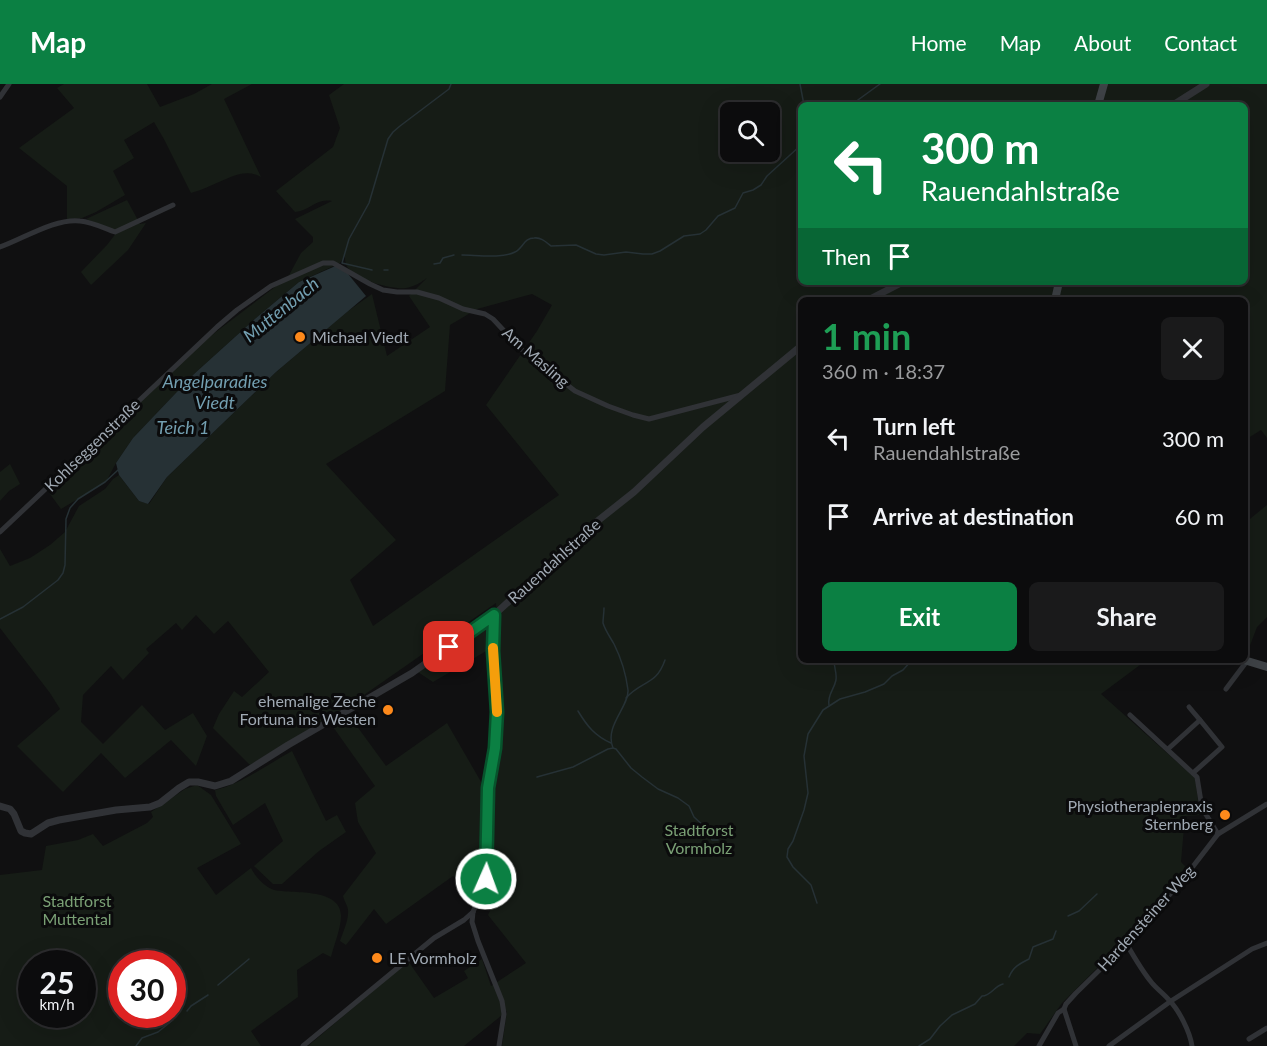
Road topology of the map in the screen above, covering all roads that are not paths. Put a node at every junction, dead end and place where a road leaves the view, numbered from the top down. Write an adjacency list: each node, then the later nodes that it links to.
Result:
1 (9, 84): 4 (street)
2 (1104, 84): 5 (main road)
3 (1206, 84): 6 (street)
4 (0, 97)
5 (1099, 102)
6 (1178, 102)
7 (173, 205): 8 (street)
8 (0, 247)
9 (333, 263): 13 (street, Am Masling); 14 (street, Kohlseggenstraße)
10 (897, 285): 11 (street)
11 (874, 297)
12 (798, 349): 13 (street, Rauendahlstraße)
13 (744, 394): 15 (street, Rauendahlstraße)
14 (0, 532)
15 (494, 615): 26 (street, Rauendahlstraße); 28 (street)
16 (1248, 662): 18 (main road)
17 (1245, 663): 19 (street)
18 (1267, 667)
19 (1226, 689)
20 (1189, 707): 22 (street)
21 (1130, 715): 23 (street)
22 (1200, 720): 23 (street); 24 (street)
23 (1168, 749): 24 (street)
24 (1193, 773): 27 (street)
25 (1267, 804): 27 (street, Hardensteiner Weg)
26 (0, 806)
27 (1218, 834): 29 (street, Hardensteiner Weg)
28 (473, 912): 35 (street); 36 (street)
29 (1126, 943): 31 (street); 32 (street, Hardensteiner Weg)
30 (1267, 943): 31 (street)
31 (1171, 1001): 39 (street); 40 (street)
32 (1064, 1009): 37 (street, Hardensteiner Weg); 38 (street)
33 (1267, 1028): 34 (street)
34 (1249, 1039)
35 (303, 1046)
36 (499, 1046)
37 (1039, 1046)
38 (1076, 1046)
39 (1109, 1046)
40 (1192, 1046)

